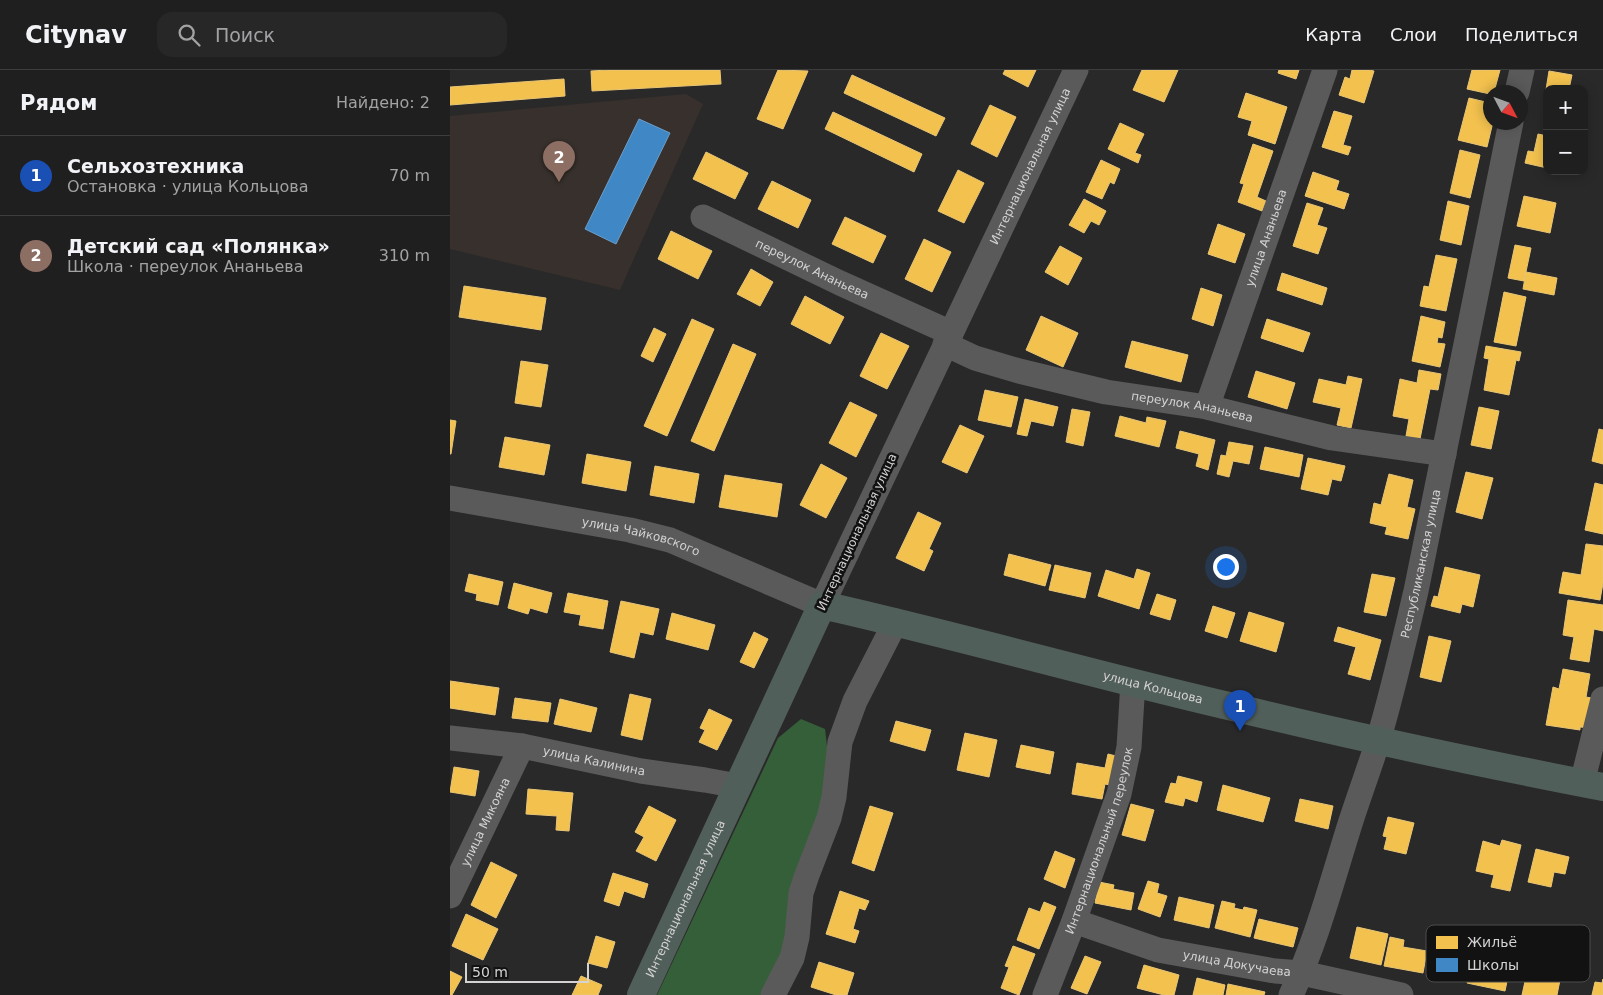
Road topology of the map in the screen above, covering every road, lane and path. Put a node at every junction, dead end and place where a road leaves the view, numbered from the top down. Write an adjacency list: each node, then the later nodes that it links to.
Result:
1 (1076, 70): 7 (street, Интернациональная улица)
2 (1325, 70): 8 (street, улица Ананьева)
3 (1522, 70): 4 (street)
4 (1519, 85)
5 (1509, 130): 9 (street, Республиканская улица)
6 (703, 217): 7 (street, переулок Ананьева)
7 (948, 339): 8 (street, переулок Ананьева); 11 (street, Интернациональная улица)
8 (1208, 407): 9 (street, переулок Ананьева)
9 (1444, 454): 16 (street, Республиканская улица)
10 (450, 498): 11 (street, улица Чайковского)
11 (822, 605): 12 (main road, улица Кольцова); 19 (main road, Интернациональная улица)
12 (896, 621): 13 (main road, улица Кольцова); 24 (street)
13 (1132, 682): 16 (main road, улица Кольцова); 21 (street, Интернациональный переулок)
14 (1603, 699): 18 (street)
15 (450, 738): 17 (street, улица Калинина)
16 (1378, 740): 18 (main road, улица Кольцова); 22 (street, Республиканская улица)
17 (522, 746): 19 (street, улица Калинина); 20 (street, улица Микояна)
18 (1592, 785)
19 (738, 786): 23 (main road, Интернациональная улица)
20 (450, 896)
21 (1074, 921): 22 (street, улица Докучаева); 25 (street, Интернациональный переулок)
22 (1296, 984): 26 (street, улица Докучаева)
23 (641, 995)
24 (773, 995)
25 (1045, 995)
26 (1402, 995)

